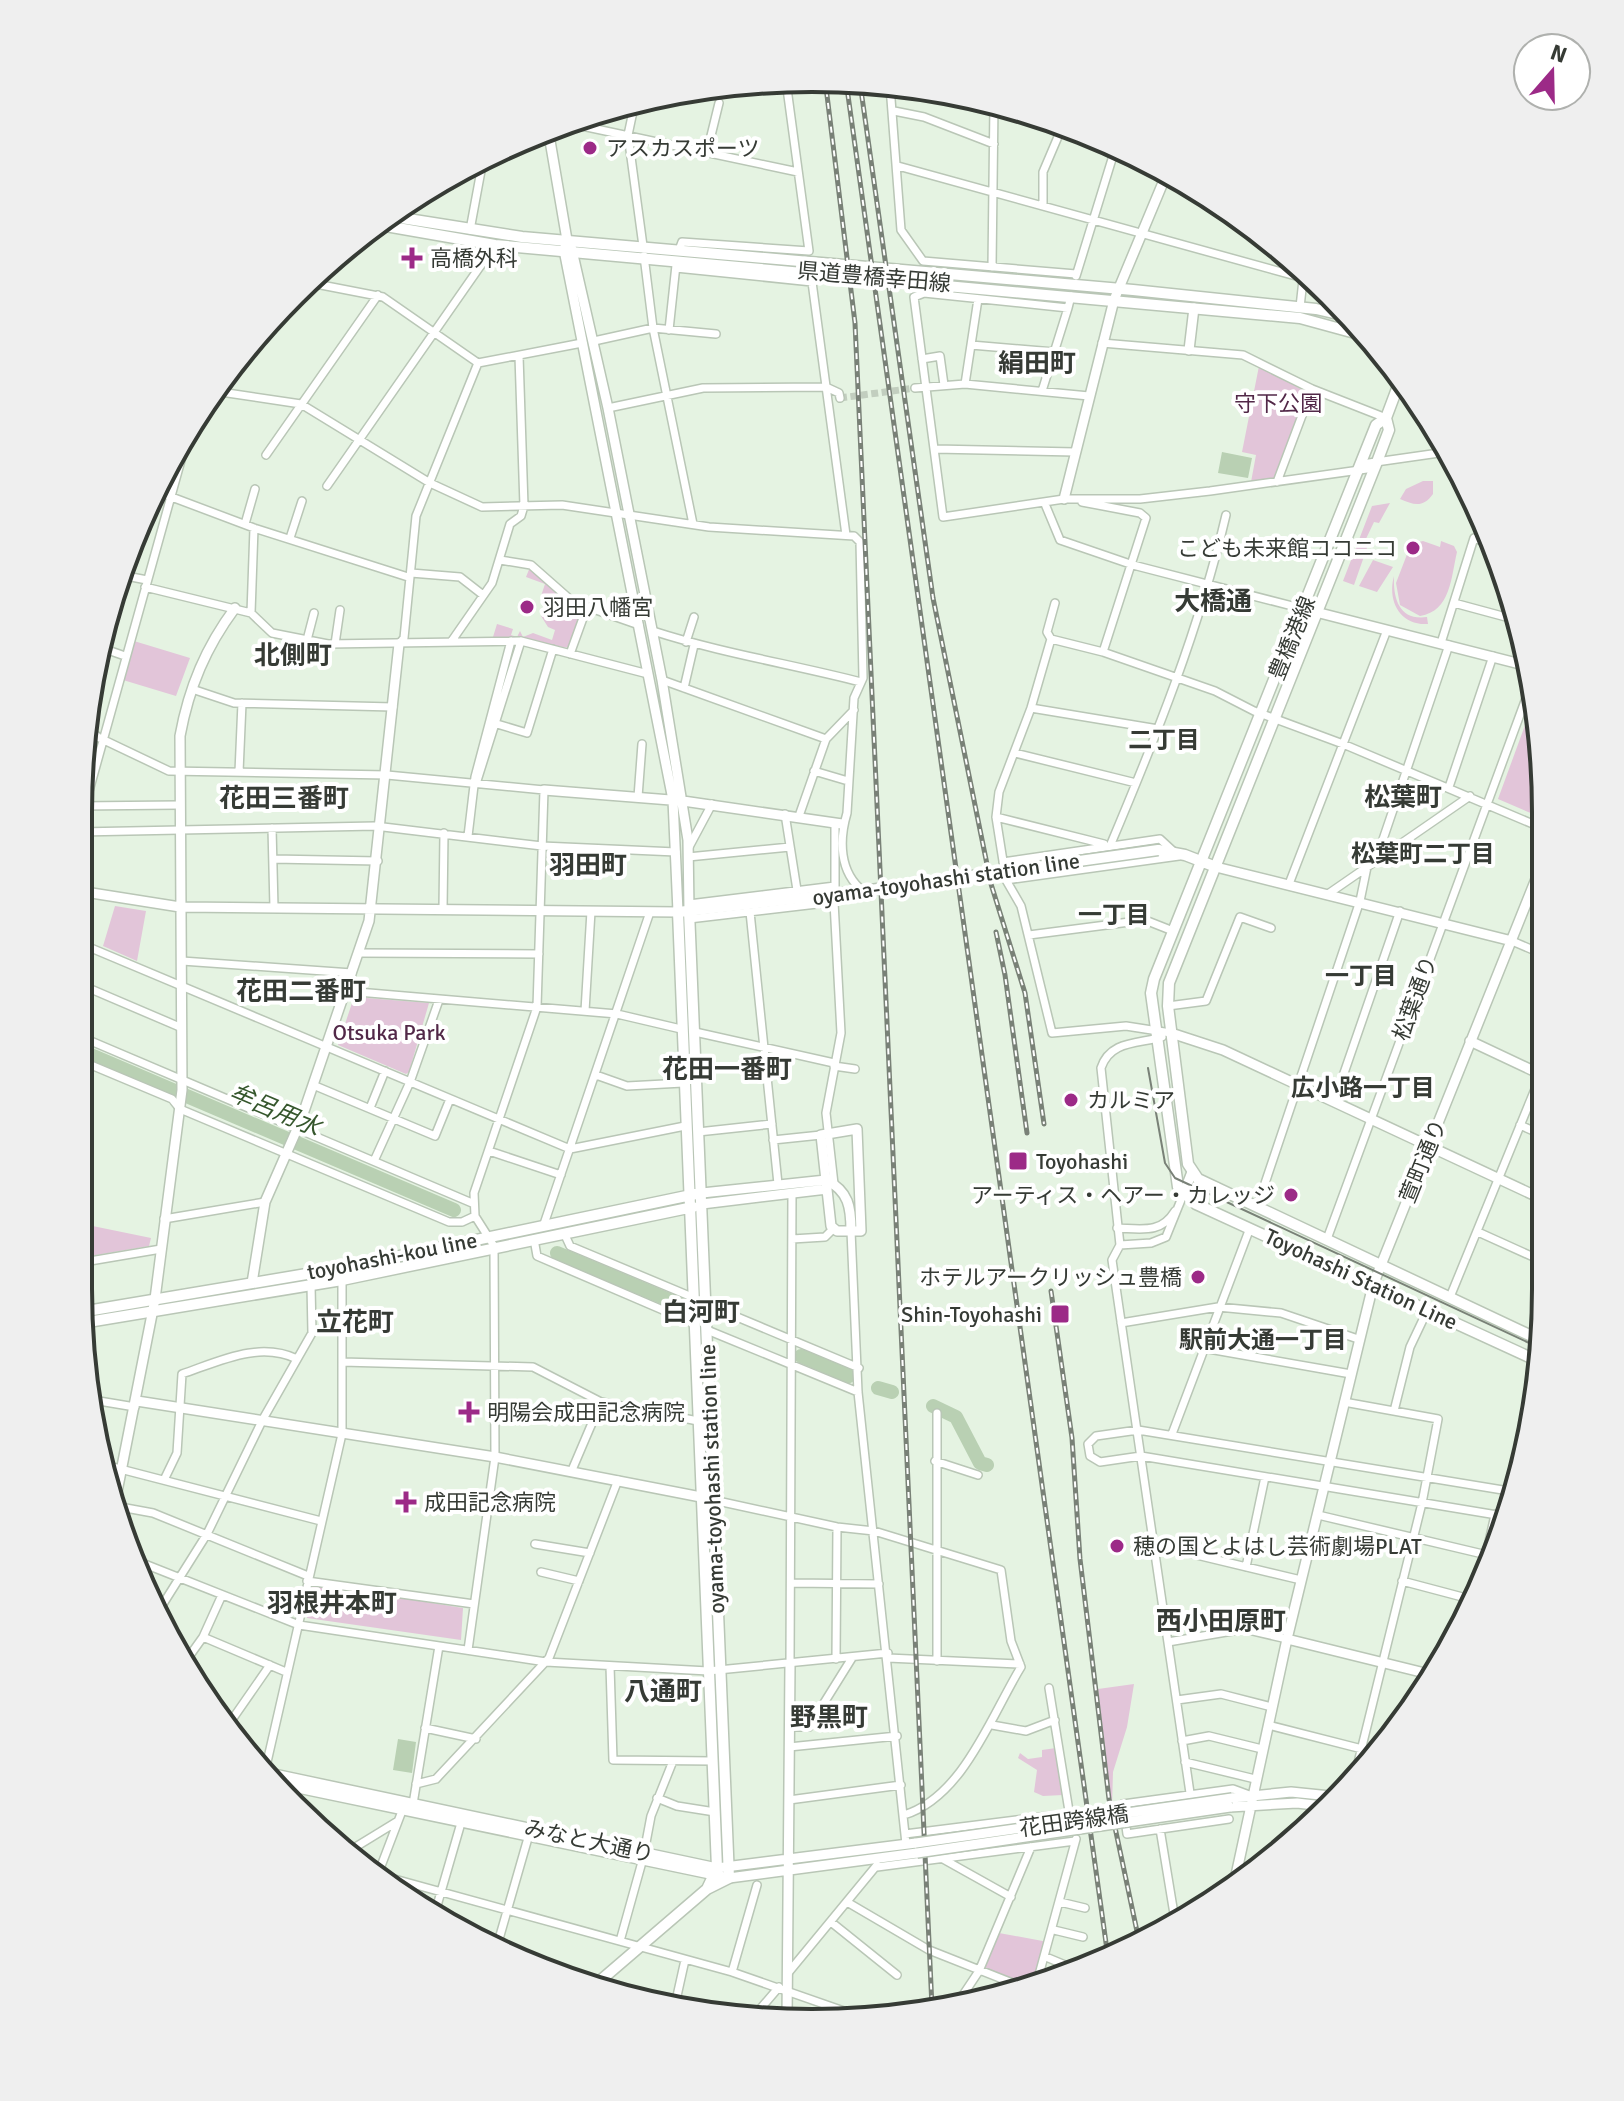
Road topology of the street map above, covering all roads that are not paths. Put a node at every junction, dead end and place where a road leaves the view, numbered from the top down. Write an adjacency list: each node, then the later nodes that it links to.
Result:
1 (788, 93): 15 (street)
2 (892, 97): 4 (street)
3 (719, 103): 12 (street)
4 (894, 111): 11 (street); 14 (street)
5 (632, 116): 8 (street)
6 (994, 116): 11 (street)
7 (590, 127): 8 (street)
8 (628, 135): 12 (street); 27 (street)
9 (1058, 136): 19 (street)
10 (550, 142): 26 (street)
11 (994, 144): 18 (street)
12 (707, 152): 15 (street)
13 (1112, 158): 21 (street)
14 (898, 166): 18 (street); 29 (street)
15 (798, 172): 28 (street)
16 (478, 174): 23 (street)
17 (1163, 183): 24 (street)
18 (993, 192): 19 (street); 29 (street)
19 (1043, 206): 21 (street)
20 (404, 219): 23 (main road, 県道豊橋幸田線)
21 (1092, 221): 24 (street); 32 (street)
22 (393, 227): 25 (main road, 県道豊橋幸田線)
23 (470, 230): 26 (main road, 県道豊橋幸田線)
24 (1142, 233): 30 (street); 35 (street)
25 (495, 245): 26 (main road, 県道豊橋幸田線); 44 (street)
26 (568, 247): 27 (main road, 県道豊橋幸田線); 46 (street); 47 (street)
27 (644, 251): 28 (main road, 県道豊橋幸田線); 41 (street)
28 (677, 259): 32 (main road, 県道豊橋幸田線); 42 (street); 57 (street)
29 (992, 267): 32 (street)
30 (1285, 269)
31 (322, 285): 34 (street)
32 (1074, 285): 35 (main road, 県道豊橋幸田線); 38 (street)
33 (1303, 286): 37 (street)
34 (378, 295): 44 (street); 67 (street)
35 (1116, 295): 37 (main road, 県道豊橋幸田線); 39 (main road, 県道豊橋幸田線); 48 (street)
36 (978, 299): 38 (street); 49 (street); 53 (street)
37 (1300, 307): 40 (main road, 県道豊橋幸田線)
38 (1068, 308): 51 (street)
39 (1194, 308): 43 (main road, 県道豊橋幸田線); 50 (street)
40 (1330, 313)
41 (653, 328): 42 (street); 46 (street); 64 (street)
42 (669, 330): 45 (street)
43 (1346, 330)
44 (434, 333): 54 (street); 70 (street)
45 (716, 334)
46 (594, 341): 68 (street)
47 (582, 343): 52 (street); 89 (street)
48 (1102, 343): 50 (street); 65 (street)
49 (971, 345): 51 (street); 55 (street)
50 (1189, 350): 60 (street)
51 (1054, 352): 61 (street)
52 (519, 356): 54 (street); 88 (street)
53 (922, 359): 56 (street); 59 (street)
54 (478, 363): 79 (street)
55 (965, 384): 56 (street); 61 (street)
56 (944, 385): 59 (street)
57 (826, 387): 64 (street); 66 (street); 95 (street)
58 (915, 388): 59 (street)
59 (926, 388): 71 (street)
60 (1312, 389): 69 (street); 78 (street)
61 (1042, 391): 65 (street)
62 (1395, 391): 69 (main road, 豊橋港線)
63 (227, 393): 67 (street)
64 (666, 396): 68 (street); 93 (street)
65 (1089, 396): 72 (street)
66 (840, 398)
67 (301, 404): 70 (street); 74 (street)
68 (608, 408): 90 (street)
69 (1386, 418): 75 (main road, 豊橋港線); 76 (main road, 豊橋港線)
70 (359, 440): 79 (street); 80 (street)
71 (935, 449): 72 (street); 87 (street)
72 (1075, 452): 84 (street)
73 (1437, 454): 75 (street)
74 (266, 455)
75 (1375, 465): 76 (street); 111 (main road, 豊橋港線)
76 (1361, 467): 78 (street); 109 (main road, 豊橋港線)
77 (179, 469): 83 (street)
78 (1277, 482): 86 (street)
79 (430, 483): 88 (street); 100 (street)
80 (327, 486)
81 (255, 489): 92 (street)
82 (166, 493): 83 (street)
83 (172, 495): 92 (street); 102 (street)
84 (1064, 499): 86 (street); 87 (street)
85 (302, 501): 96 (street)
86 (1080, 501): 99 (street)
87 (1045, 504): 99 (street)
88 (524, 506): 89 (street); 98 (street)
89 (614, 512): 90 (street); 116 (street)
90 (627, 515): 93 (street); 118 (street)
91 (1226, 515): 103 (street)
92 (245, 524): 94 (street)
93 (693, 524): 95 (street)
94 (254, 528): 96 (street); 112 (street)
95 (846, 535): 138 (street)
96 (290, 538): 100 (street)
97 (1478, 540): 106 (street)
98 (500, 560): 104 (street); 107 (street)
99 (1133, 565): 103 (street); 130 (street)
100 (410, 575): 104 (street); 125 (street)
101 (131, 579): 102 (street)
102 (146, 584): 108 (street); 132 (street)
103 (1209, 586): 109 (street); 136 (street)
104 (483, 595): 123 (street)
105 (1055, 603): 119 (street)
106 (1454, 603): 115 (street); 127 (street)
107 (587, 607): 116 (street); 131 (street)
108 (235, 608): 112 (street); 140 (street)
109 (1304, 609): 111 (street); 146 (main road, 豊橋港線)
110 (340, 610): 124 (street)
111 (1318, 612): 117 (street); 147 (main road, 豊橋港線)
112 (251, 613): 120 (street)
113 (314, 613): 120 (street)
114 (694, 617): 126 (street)
115 (1504, 617)
116 (639, 625): 135 (street)
117 (1387, 630): 127 (street); 155 (street)
118 (653, 631): 126 (street); 137 (street)
119 (1051, 639): 130 (street); 144 (street)
120 (307, 640): 124 (street)
121 (511, 641): 122 (street); 123 (street); 165 (street)
122 (521, 641): 128 (street); 148 (street)
123 (451, 642): 125 (street)
124 (335, 644): 125 (street)
125 (399, 644): 143 (street)
126 (690, 644): 138 (street); 139 (street)
127 (1445, 644): 133 (street); 158 (street)
128 (553, 649): 131 (street); 148 (street)
129 (111, 651): 132 (street)
130 (1103, 652): 136 (street)
131 (570, 654): 135 (street)
132 (125, 656): 151 (street)
133 (1493, 656): 134 (street); 166 (street)
134 (1516, 662)
135 (648, 674): 170 (street)
136 (1179, 678): 146 (street); 149 (street)
137 (662, 680): 139 (street); 170 (street)
138 (861, 682): 145 (street)
139 (684, 688): 152 (street)
140 (192, 689): 141 (street); 159 (street)
141 (242, 703): 143 (street); 161 (street)
142 (1524, 705): 172 (street, 松葉通り)
143 (393, 707): 162 (street)
144 (1031, 708): 149 (street); 156 (street)
145 (854, 710): 152 (street); 163 (street)
146 (1262, 711): 147 (street); 196 (main road, 豊橋港線)
147 (1277, 717): 155 (street); 198 (main road, 豊橋港線)
148 (497, 724): 165 (street)
149 (1158, 729): 164 (street)
150 (96, 736): 151 (street)
151 (100, 738): 153 (street); 157 (street); 159 (street)
152 (826, 739): 160 (street)
153 (96, 741)
154 (642, 744): 169 (street)
155 (1343, 744): 158 (street); 201 (street)
156 (1015, 753): 164 (street); 177 (street)
157 (95, 759)
158 (1406, 769): 166 (street); 194 (street)
159 (179, 771): 161 (street); 173 (street)
160 (814, 771): 163 (street); 176 (street)
161 (239, 772): 162 (street)
162 (387, 775): 165 (street); 180 (street)
163 (848, 781): 179 (street)
164 (1136, 783): 187 (street)
165 (476, 784): 167 (street); 185 (street)
166 (1449, 787): 168 (street)
167 (544, 790): 169 (street); 186 (street)
168 (1470, 796): 172 (street); 194 (street)
169 (638, 797): 170 (street)
170 (678, 800): 171 (street); 190 (street); 191 (street)
171 (712, 804): 175 (street); 191 (street)
172 (1488, 804): 178 (street); 218 (street, 松葉通り)
173 (179, 805): 174 (street); 183 (street)
174 (92, 806)
175 (785, 814): 176 (street); 188 (street)
176 (799, 816): 179 (street)
177 (996, 817): 187 (street); 197 (street)
178 (1532, 823)
179 (839, 824): 202 (street); 204 (street)
180 (382, 826): 181 (street); 184 (street); 195 (street)
181 (272, 828): 183 (street); 193 (street)
182 (92, 830): 183 (street)
183 (180, 830): 208 (street)
184 (444, 833): 185 (street); 211 (street)
185 (468, 836): 186 (street)
186 (542, 846): 190 (street); 212 (street)
187 (1110, 846): 189 (street); 197 (street)
188 (790, 847): 191 (street); 202 (street)
189 (1173, 851): 192 (main road, oyama-toyohashi station line); 204 (main road, oyama-toyohashi station line, bridge)
190 (676, 852): 216 (street)
191 (688, 852): 216 (street)
192 (1185, 855): 196 (main road, oyama-toyohashi station line); 200 (street)
193 (273, 859): 195 (street); 209 (street)
194 (1376, 860): 199 (street)
195 (378, 861): 210 (street)
196 (1202, 861): 198 (main road, oyama-toyohashi station line); 220 (main road)
197 (1003, 862): 200 (street)
198 (1216, 867): 201 (street); 233 (main road)
199 (1367, 867): 206 (street); 207 (street)
200 (1006, 880): 221 (street)
201 (1289, 884): 206 (street)
202 (797, 890): 216 (street)
203 (1532, 890): 222 (street, 萱町通り)
204 (863, 891): 216 (main road, oyama-toyohashi station line)
205 (92, 893): 208 (street)
206 (1328, 894): 207 (street)
207 (1360, 901): 214 (street); 256 (street)
208 (180, 907): 209 (street); 227 (street)
209 (274, 908): 210 (street)
210 (372, 909): 211 (street); 225 (street)
211 (443, 909): 212 (street)
212 (541, 910): 213 (street); 226 (street)
213 (591, 911): 215 (street); 235 (street)
214 (1400, 911): 218 (street); 259 (street)
215 (650, 912): 216 (street); 236 (street)
216 (686, 912): 217 (street); 238 (main road, oyama-toyohashi station line); 239 (main road, oyama-toyohashi station line)
217 (750, 912): 245 (street); 247 (street)
218 (1443, 921): 222 (street); 264 (street, 松葉通り)
219 (1271, 928): 233 (street)
220 (1173, 931): 221 (street); 241 (main road)
221 (1029, 935): 241 (street)
222 (1512, 941): 224 (street); 242 (street, 萱町通り)
223 (92, 949): 229 (street)
224 (1532, 950)
225 (358, 953): 226 (street); 228 (street)
226 (539, 954): 234 (street)
227 (182, 961): 228 (street); 229 (street)
228 (352, 973): 231 (street)
229 (182, 987): 237 (street); 244 (street)
230 (92, 990): 237 (street)
231 (346, 991): 232 (street); 244 (street)
232 (439, 1000): 234 (street); 252 (street)
233 (1168, 1006): 240 (main road)
234 (537, 1007): 235 (street); 263 (street)
235 (585, 1011): 236 (street)
236 (617, 1014): 238 (street); 251 (street)
237 (182, 1028): 254 (street)
238 (681, 1029): 253 (main road, oyama-toyohashi station line)
239 (695, 1032): 245 (street); 269 (main road, oyama-toyohashi station line)
240 (1171, 1033): 241 (street); 256 (street); 277 (main road)
241 (1157, 1035): 285 (main road); 294 (street)
242 (1470, 1041): 250 (street); 273 (street, 萱町通り)
243 (92, 1042): 254 (street)
244 (327, 1046): 249 (street); 255 (street)
245 (763, 1048): 247 (street); 265 (street)
246 (92, 1065): 260 (street)
247 (834, 1065): 248 (street); 270 (street)
248 (855, 1069)
249 (385, 1071): 252 (street); 261 (street)
250 (1532, 1072)
251 (596, 1075): 253 (street); 274 (street)
252 (410, 1082): 258 (street); 262 (street)
253 (683, 1083): 267 (main road, oyama-toyohashi station line)
254 (182, 1085): 260 (street); 272 (street)
255 (313, 1085): 261 (street); 272 (street)
256 (1297, 1085): 259 (street); 289 (street)
257 (1532, 1096): 266 (street)
258 (450, 1099): 262 (street); 263 (street)
259 (1334, 1102): 264 (street)
260 (180, 1105): 272 (street); 292 (street)
261 (370, 1108): 262 (street)
262 (393, 1118): 276 (street)
263 (499, 1120): 274 (street); 275 (street)
264 (1371, 1120): 273 (street); 302 (street, 松葉通り)
265 (772, 1124): 269 (street); 271 (street)
266 (1520, 1125): 268 (street); 279 (street)
267 (685, 1126): 274 (street); 284 (main road, oyama-toyohashi station line)
268 (1532, 1130)
269 (698, 1132): 286 (main road, oyama-toyohashi station line)
270 (825, 1134): 271 (street); 281 (street); 297 (street)
271 (773, 1140): 280 (street)
272 (291, 1141): 276 (street); 287 (street); 291 (street)
273 (1429, 1146): 279 (street); 308 (street, 萱町通り)
274 (570, 1149): 278 (street)
275 (489, 1151): 278 (street); 288 (street)
276 (374, 1161): 288 (street)
277 (1192, 1172): 285 (street); 289 (main road, Toyohashi Station Line)
278 (561, 1175): 293 (street)
279 (1499, 1179): 283 (street); 298 (street)
280 (778, 1184): 281 (street); 286 (street)
281 (831, 1188): 282 (street); 296 (street); 297 (street)
282 (792, 1193): 286 (street); 301 (street)
283 (1532, 1194)
284 (689, 1195): 286 (main road, toyohashi-kou line); 290 (main road, oyama-toyohashi station line); 293 (main road, toyohashi-kou line)
285 (1183, 1195): 294 (street); 295 (main road, Toyohashi Station Line); 304 (street)
286 (702, 1198): 290 (main road, toyohashi-kou line); 317 (main road, oyama-toyohashi station line)
287 (265, 1202): 292 (street); 310 (street)
288 (472, 1203): 291 (street)
289 (1257, 1207): 302 (main road, Toyohashi Station Line)
290 (690, 1208): 299 (main road, toyohashi-kou line); 315 (main road, oyama-toyohashi station line)
291 (475, 1216): 303 (street)
292 (164, 1219): 305 (street)
293 (544, 1224): 303 (main road, toyohashi-kou line)
294 (1117, 1228): 304 (street)
295 (1250, 1228): 312 (main road, Toyohashi Station Line); 316 (street)
296 (833, 1229): 297 (street); 301 (street)
297 (851, 1231): 334 (street)
298 (1478, 1232): 306 (street); 313 (street)
299 (564, 1233): 300 (main road, toyohashi-kou line); 315 (street)
300 (534, 1239): 303 (main road, toyohashi-kou line); 322 (street)
301 (792, 1239): 326 (street)
302 (1327, 1239): 308 (main road, Toyohashi Station Line)
303 (491, 1242): 309 (main road, toyohashi-kou line); 310 (main road, toyohashi-kou line); 332 (street)
304 (1120, 1245): 323 (street)
305 (161, 1249): 307 (street); 314 (street)
306 (1532, 1256)
307 (92, 1261)
308 (1381, 1264): 312 (street, 萱町通り); 313 (main road, Toyohashi Station Line)
309 (342, 1280): 311 (main road, toyohashi-kou line); 331 (street)
310 (252, 1283): 314 (main road, toyohashi-kou line)
311 (311, 1285): 320 (main road, toyohashi-kou line); 330 (street)
312 (1373, 1285): 318 (main road, Toyohashi Station Line); 327 (street, 萱町通り)
313 (1450, 1297): 325 (main road, Toyohashi Station Line)
314 (155, 1299): 319 (main road, toyohashi-kou line); 320 (street)
315 (692, 1301): 322 (main road, oyama-toyohashi station line)
316 (1218, 1307): 323 (street); 327 (street); 328 (street)
317 (706, 1308): 324 (main road, oyama-toyohashi station line); 326 (street)
318 (1428, 1309): 329 (main road, Toyohashi Station Line); 342 (street)
319 (93, 1310)
320 (152, 1312): 321 (main road, toyohashi-kou line); 340 (street)
321 (93, 1321)
322 (693, 1322): 345 (main road, oyama-toyohashi station line)
323 (1121, 1323): 346 (street)
324 (707, 1328): 333 (street); 365 (main road, oyama-toyohashi station line)
325 (1530, 1335)
326 (791, 1339): 333 (street); 334 (street)
327 (1358, 1339): 335 (street, 萱町通り)
328 (1203, 1348): 335 (street); 348 (street)
329 (1528, 1356)
330 (297, 1359): 341 (street); 344 (street)
331 (342, 1362): 332 (street); 347 (street)
332 (495, 1364): 338 (street); 350 (street)
333 (791, 1364): 336 (street); 370 (street)
334 (859, 1368): 336 (street)
335 (1351, 1374): 339 (street, 萱町通り)
336 (858, 1392): 373 (street)
337 (101, 1401): 340 (street)
338 (601, 1402): 345 (street); 355 (street)
339 (1344, 1402): 342 (street); 352 (street, 萱町通り)
340 (136, 1404): 341 (street); 354 (street)
341 (182, 1409): 344 (street); 359 (street)
342 (1394, 1411): 358 (street)
343 (937, 1413): 351 (street)
344 (263, 1419): 347 (street); 364 (street)
345 (698, 1421): 365 (main road, oyama-toyohashi station line)
346 (1138, 1430): 348 (street); 349 (street); 349 (street)
347 (342, 1434): 350 (street); 371 (street)
348 (1172, 1434): 352 (street)
349 (1141, 1456): 357 (street); 377 (street)
350 (495, 1457): 355 (street); 395 (street)
351 (935, 1461): 356 (street); 378 (street)
352 (1330, 1461): 358 (street); 362 (street, 萱町通り)
353 (115, 1467): 354 (street)
354 (124, 1469): 359 (street); 361 (street)
355 (572, 1470): 360 (street)
356 (978, 1475)
357 (1265, 1477): 362 (street); 382 (street)
358 (1427, 1478): 363 (street); 366 (street)
359 (164, 1480): 364 (street)
360 (618, 1480): 365 (street); 379 (street)
361 (120, 1485)
362 (1324, 1486): 366 (street); 368 (street, 萱町通り)
363 (1503, 1490)
364 (224, 1495): 371 (street); 374 (street)
365 (709, 1499): 370 (street); 413 (main road, oyama-toyohashi station line)
366 (1422, 1503): 369 (street); 375 (street)
367 (127, 1508): 374 (street)
368 (1318, 1515): 375 (street); 386 (street, 萱町通り)
369 (1496, 1515)
370 (791, 1517): 372 (street); 389 (street)
371 (321, 1521): 385 (street)
372 (837, 1527): 373 (street); 390 (street)
373 (874, 1531): 378 (street); 391 (street)
374 (207, 1534): 384 (street); 385 (street)
375 (1412, 1537): 380 (street); 388 (street)
376 (535, 1544): 379 (street)
377 (1155, 1545): 382 (street); 399 (street)
378 (938, 1552): 406 (street); 410 (street)
379 (590, 1553): 387 (street)
380 (1478, 1561)
381 (147, 1565): 384 (street)
382 (1246, 1567): 386 (street)
383 (541, 1572): 387 (street)
384 (181, 1577): 392 (street); 394 (street)
385 (308, 1578): 395 (street); 396 (street)
386 (1301, 1580): 398 (street, 萱町通り)
387 (579, 1581): 407 (street)
388 (1402, 1581): 393 (street); 408 (street)
389 (791, 1583): 390 (street); 409 (street)
390 (836, 1583): 391 (street); 405 (street)
391 (879, 1584): 403 (street)
392 (222, 1595): 396 (street); 397 (street)
393 (1463, 1597)
394 (164, 1603)
395 (474, 1604): 401 (street)
396 (297, 1624): 400 (street); 414 (street)
397 (203, 1637): 402 (street); 411 (street)
398 (1287, 1639): 399 (street); 408 (street); 418 (street, 萱町通り)
399 (1168, 1642): 417 (street)
400 (439, 1646): 401 (street); 424 (street)
401 (468, 1650): 407 (street)
402 (191, 1654)
403 (888, 1656): 404 (street); 406 (street); 425 (street)
404 (852, 1658): 405 (street); 423 (street)
405 (836, 1659): 409 (street)
406 (937, 1661): 410 (street)
407 (546, 1662): 412 (street); 426 (street)
408 (1382, 1662): 415 (street); 430 (street)
409 (790, 1664): 413 (street); 423 (street)
410 (1020, 1664): 421 (street)
411 (270, 1665): 414 (street); 419 (street)
412 (610, 1666): 413 (street); 433 (street)
413 (714, 1671): 434 (main road, oyama-toyohashi station line); 465 (main road, oyama-toyohashi station line)
414 (286, 1672): 432 (street)
415 (1422, 1672)
416 (1049, 1688): 420 (street)
417 (1177, 1700): 418 (street); 427 (street)
418 (1272, 1707): 422 (street, 萱町通り)
419 (234, 1717)
420 (1055, 1720): 421 (street); 456 (street)
421 (992, 1725): 450 (street)
422 (1268, 1725): 429 (street, 萱町通り); 430 (street)
423 (789, 1727): 428 (street)
424 (425, 1728): 426 (street); 438 (street)
425 (897, 1736): 428 (street); 439 (street)
426 (476, 1739): 438 (street)
427 (1182, 1741): 429 (street); 435 (street)
428 (789, 1747): 444 (street)
429 (1262, 1749): 437 (street, 萱町通り)
430 (1362, 1749): 431 (street)
431 (1360, 1755)
432 (268, 1760)
433 (673, 1761): 434 (street); 443 (street)
434 (713, 1761): 449 (main road, oyama-toyohashi station line)
435 (1185, 1762): 437 (street); 441 (street)
436 (282, 1776): 446 (street, みなと大通り)
437 (1255, 1779): 445 (street, 萱町通り)
438 (416, 1784): 446 (street)
439 (901, 1785): 444 (street); 450 (street)
440 (293, 1787): 448 (street, みなと大通り)
441 (1190, 1793): 445 (street); 454 (street)
442 (1324, 1795): 445 (street)
443 (657, 1798): 449 (street); 459 (street)
444 (789, 1800): 461 (street)
445 (1252, 1800): 447 (street); 456 (street, 花田跨線橋, bridge); 464 (street, 萱町通り)
446 (413, 1804): 459 (street, みなと大通り)
447 (1314, 1805)
448 (402, 1811): 452 (street); 453 (street, みなと大通り)
449 (715, 1812): 465 (main road, oyama-toyohashi station line)
450 (904, 1815): 456 (street)
451 (1229, 1819): 454 (street)
452 (398, 1821): 457 (street); 463 (street)
453 (461, 1823): 455 (street, みなと大通り); 469 (street)
454 (1160, 1829): 476 (street)
455 (528, 1838): 459 (street, みなと大通り); 475 (street)
456 (911, 1844): 461 (street, みなと大通り); 462 (street, みなと大通り)
457 (357, 1846)
458 (1031, 1847): 460 (street); 470 (street); 472 (street)
459 (643, 1858): 465 (street, みなと大通り); 481 (street)
460 (942, 1859): 462 (street); 470 (street)
461 (788, 1861): 465 (street, みなと大通り); 466 (street)
462 (877, 1863): 466 (street, みなと大通り); 471 (street)
463 (382, 1866)
464 (1237, 1869)
465 (722, 1872): 466 (street, みなと大通り); 482 (main road)
466 (788, 1872): 489 (street)
467 (402, 1881): 469 (street)
468 (757, 1885): 487 (street)
469 (441, 1892): 473 (street); 475 (street)
470 (1011, 1897): 486 (street)
471 (847, 1902): 477 (street); 486 (street)
472 (1060, 1902): 474 (street); 478 (street)
473 (438, 1904)
474 (1085, 1908)
475 (508, 1911): 480 (street); 481 (street)
476 (1174, 1912)
477 (831, 1922): 489 (street); 490 (street)
478 (1054, 1930): 479 (street); 483 (street)
479 (1083, 1937)
480 (500, 1938)
481 (620, 1941): 482 (street)
482 (639, 1948): 484 (street); 491 (main road)
483 (1046, 1957): 485 (street); 488 (street)
484 (685, 1960): 487 (street); 495 (street)
485 (1062, 1964)
486 (979, 1971): 492 (street); 494 (street)
487 (732, 1972): 493 (street)
488 (1041, 1972)
489 (788, 1973): 493 (street)
490 (897, 1975)
491 (604, 1978)
492 (1007, 1981)
493 (783, 1989): 496 (street); 497 (street); 498 (street)
494 (965, 1992)
495 (677, 1996)
496 (764, 2007)
497 (785, 2008)
498 (836, 2008)

